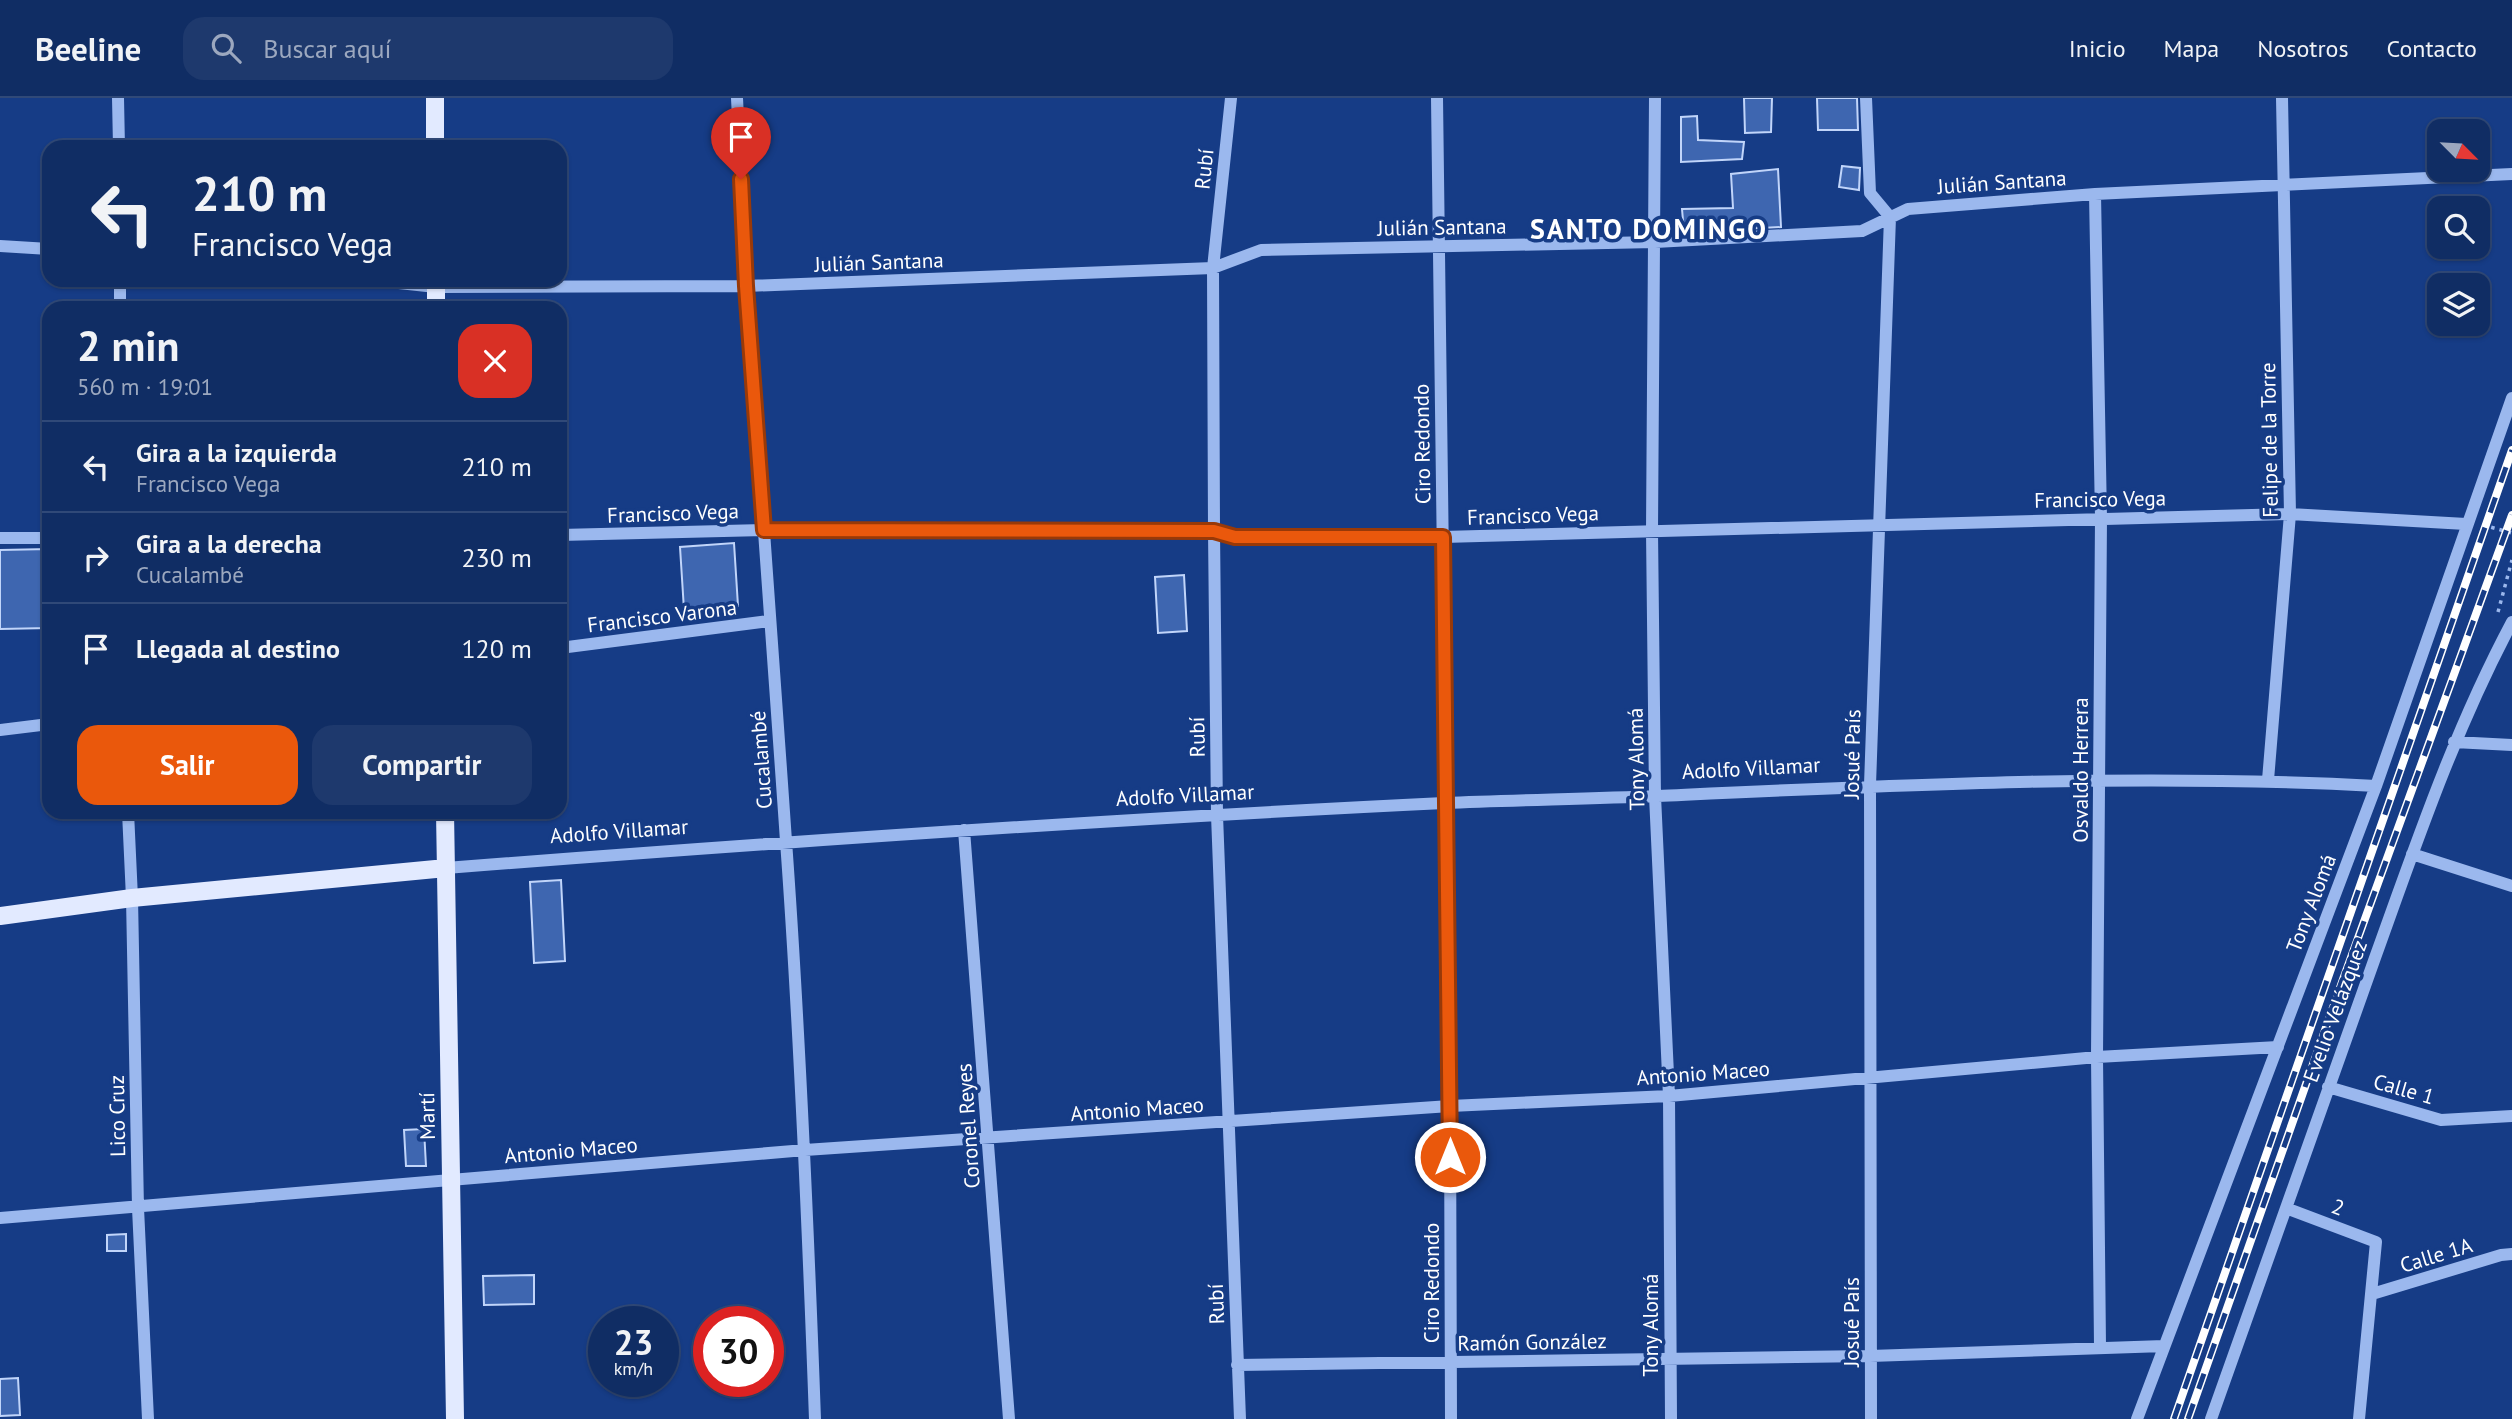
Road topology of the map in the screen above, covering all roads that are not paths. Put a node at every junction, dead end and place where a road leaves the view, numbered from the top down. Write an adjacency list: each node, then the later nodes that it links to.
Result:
1 (118, 98): 9 (street)
2 (435, 98): 10 (main road)
3 (737, 98): 21 (street, Cucalambé)
4 (1231, 98): 19 (street, Rubí)
5 (1437, 98): 17 (street, Ciro Redondo)
6 (1655, 98): 15 (street, Tony Alomá)
7 (1866, 98): 14 (street)
8 (2282, 98): 12 (street, Felipe de la Torre)
9 (119, 140)
10 (435, 140)
11 (2512, 174): 12 (street, Julián Santana)
12 (2284, 185): 13 (street, Julián Santana); 23 (street, Felipe de la Torre)
13 (2095, 194): 14 (street, Julián Santana); 24 (street, Osvaldo Herrera)
14 (1890, 217): 15 (street, Julián Santana); 26 (street, Josué País)
15 (1654, 242): 17 (street, Julián Santana); 29 (street, Tony Alomá)
16 (0, 246): 18 (street)
17 (1438, 246): 19 (street, Julián Santana); 31 (street, Ciro Redondo)
18 (42, 249)
19 (1213, 268): 21 (street, Julián Santana); 28 (street, Rubí)
20 (567, 284): 21 (street, Julián Santana)
21 (746, 286): 27 (street, Cucalambé)
22 (2512, 398): 25 (street, Tony Alomá)
23 (2290, 514): 24 (street, Francisco Vega); 25 (street, Francisco Vega); 42 (street, Felipe de la Torre)
24 (2101, 518): 26 (street, Francisco Vega); 41 (street, Osvaldo Herrera)
25 (2466, 524): 44 (street, Tony Alomá)
26 (1878, 525): 29 (street, Francisco Vega); 43 (street, Josué País)
27 (764, 530): 28 (street, Francisco Vega); 30 (street, Francisco Vega); 34 (street, Cucalambé)
28 (1214, 531): 31 (street, Francisco Vega); 47 (street, Rubí)
29 (1652, 531): 31 (street, Francisco Vega); 45 (street, Tony Alomá)
30 (567, 535)
31 (1443, 537): 46 (street, Ciro Redondo)
32 (0, 538): 33 (street)
33 (42, 538)
34 (769, 621): 36 (street, Francisco Varona); 51 (street, Cucalambé)
35 (2512, 622): 39 (street, Evelio Velázquez)
36 (567, 647)
37 (42, 725): 38 (street)
38 (0, 730)
39 (2454, 742): 40 (street); 52 (street, Evelio Velázquez)
40 (2512, 745)
41 (2100, 779): 42 (street, Adolfo Villamar); 43 (street, Adolfo Villamar); 58 (street, Osvaldo Herrera)
42 (2267, 780): 44 (street, Adolfo Villamar)
43 (1870, 785): 45 (street, Adolfo Villamar); 59 (street, Josué País)
44 (2376, 786): 57 (street, Tony Alomá)
45 (1655, 796): 46 (street, Adolfo Villamar); 61 (street, Tony Alomá)
46 (1447, 803): 47 (street, Adolfo Villamar); 62 (street, Ciro Redondo)
47 (1217, 815): 50 (street, Adolfo Villamar); 64 (street, Rubí)
48 (128, 819): 55 (street, Lico Cruz)
49 (445, 819): 53 (main road, Martí)
50 (964, 830): 51 (street, Adolfo Villamar); 65 (street, Coronel Reyes)
51 (786, 841): 53 (street, Adolfo Villamar); 66 (street, Cucalambé)
52 (2412, 854): 54 (street); 60 (street, Evelio Velázquez)
53 (446, 868): 55 (main road, Adolfo Villamar); 67 (main road, Martí)
54 (2512, 886)
55 (132, 898): 56 (main road, Adolfo Villamar); 68 (street, Lico Cruz)
56 (0, 915)
57 (2278, 1047): 58 (street, Antonio Maceo); 74 (street, Tony Alomá)
58 (2097, 1057): 59 (street, Antonio Maceo); 73 (street, Osvaldo Herrera)
59 (1870, 1078): 61 (street, Antonio Maceo); 75 (street, Josué País)
60 (2328, 1087): 63 (street, Calle 1); 69 (street, Evelio Velázquez)
61 (1669, 1096): 62 (street, Antonio Maceo); 76 (street, Tony Alomá)
62 (1450, 1106): 64 (street, Antonio Maceo); 77 (street, Ciro Redondo)
63 (2512, 1116)
64 (1230, 1122): 65 (street, Antonio Maceo); 78 (street, Rubí)
65 (989, 1138): 66 (street, Antonio Maceo); 82 (street, Coronel Reyes)
66 (805, 1150): 67 (street, Antonio Maceo); 81 (street, Cucalambé)
67 (451, 1180): 68 (street, Antonio Maceo); 80 (main road, Martí)
68 (138, 1208): 70 (street, Antonio Maceo); 79 (street, Lico Cruz)
69 (2286, 1208): 72 (street, 2); 88 (street, Evelio Velázquez)
70 (0, 1218)
71 (2512, 1254): 72 (street, Calle 1A)
72 (2372, 1294): 89 (street)
73 (2100, 1346): 74 (street, Ramón González); 75 (street, Ramón González)
74 (2164, 1346): 87 (street, Tony Alomá)
75 (1870, 1356): 76 (street, Ramón González); 86 (street, Josué País)
76 (1668, 1359): 77 (street, Ramón González); 85 (street, Tony Alomá)
77 (1450, 1363): 78 (street, Ramón González); 84 (street, Ciro Redondo)
78 (1237, 1365): 83 (street, Rubí)
79 (148, 1419)
80 (455, 1419)
81 (815, 1419)
82 (1009, 1419)
83 (1240, 1419)
84 (1451, 1419)
85 (1671, 1419)
86 (1871, 1419)
87 (2137, 1419)
88 (2211, 1419)
89 (2359, 1419)

